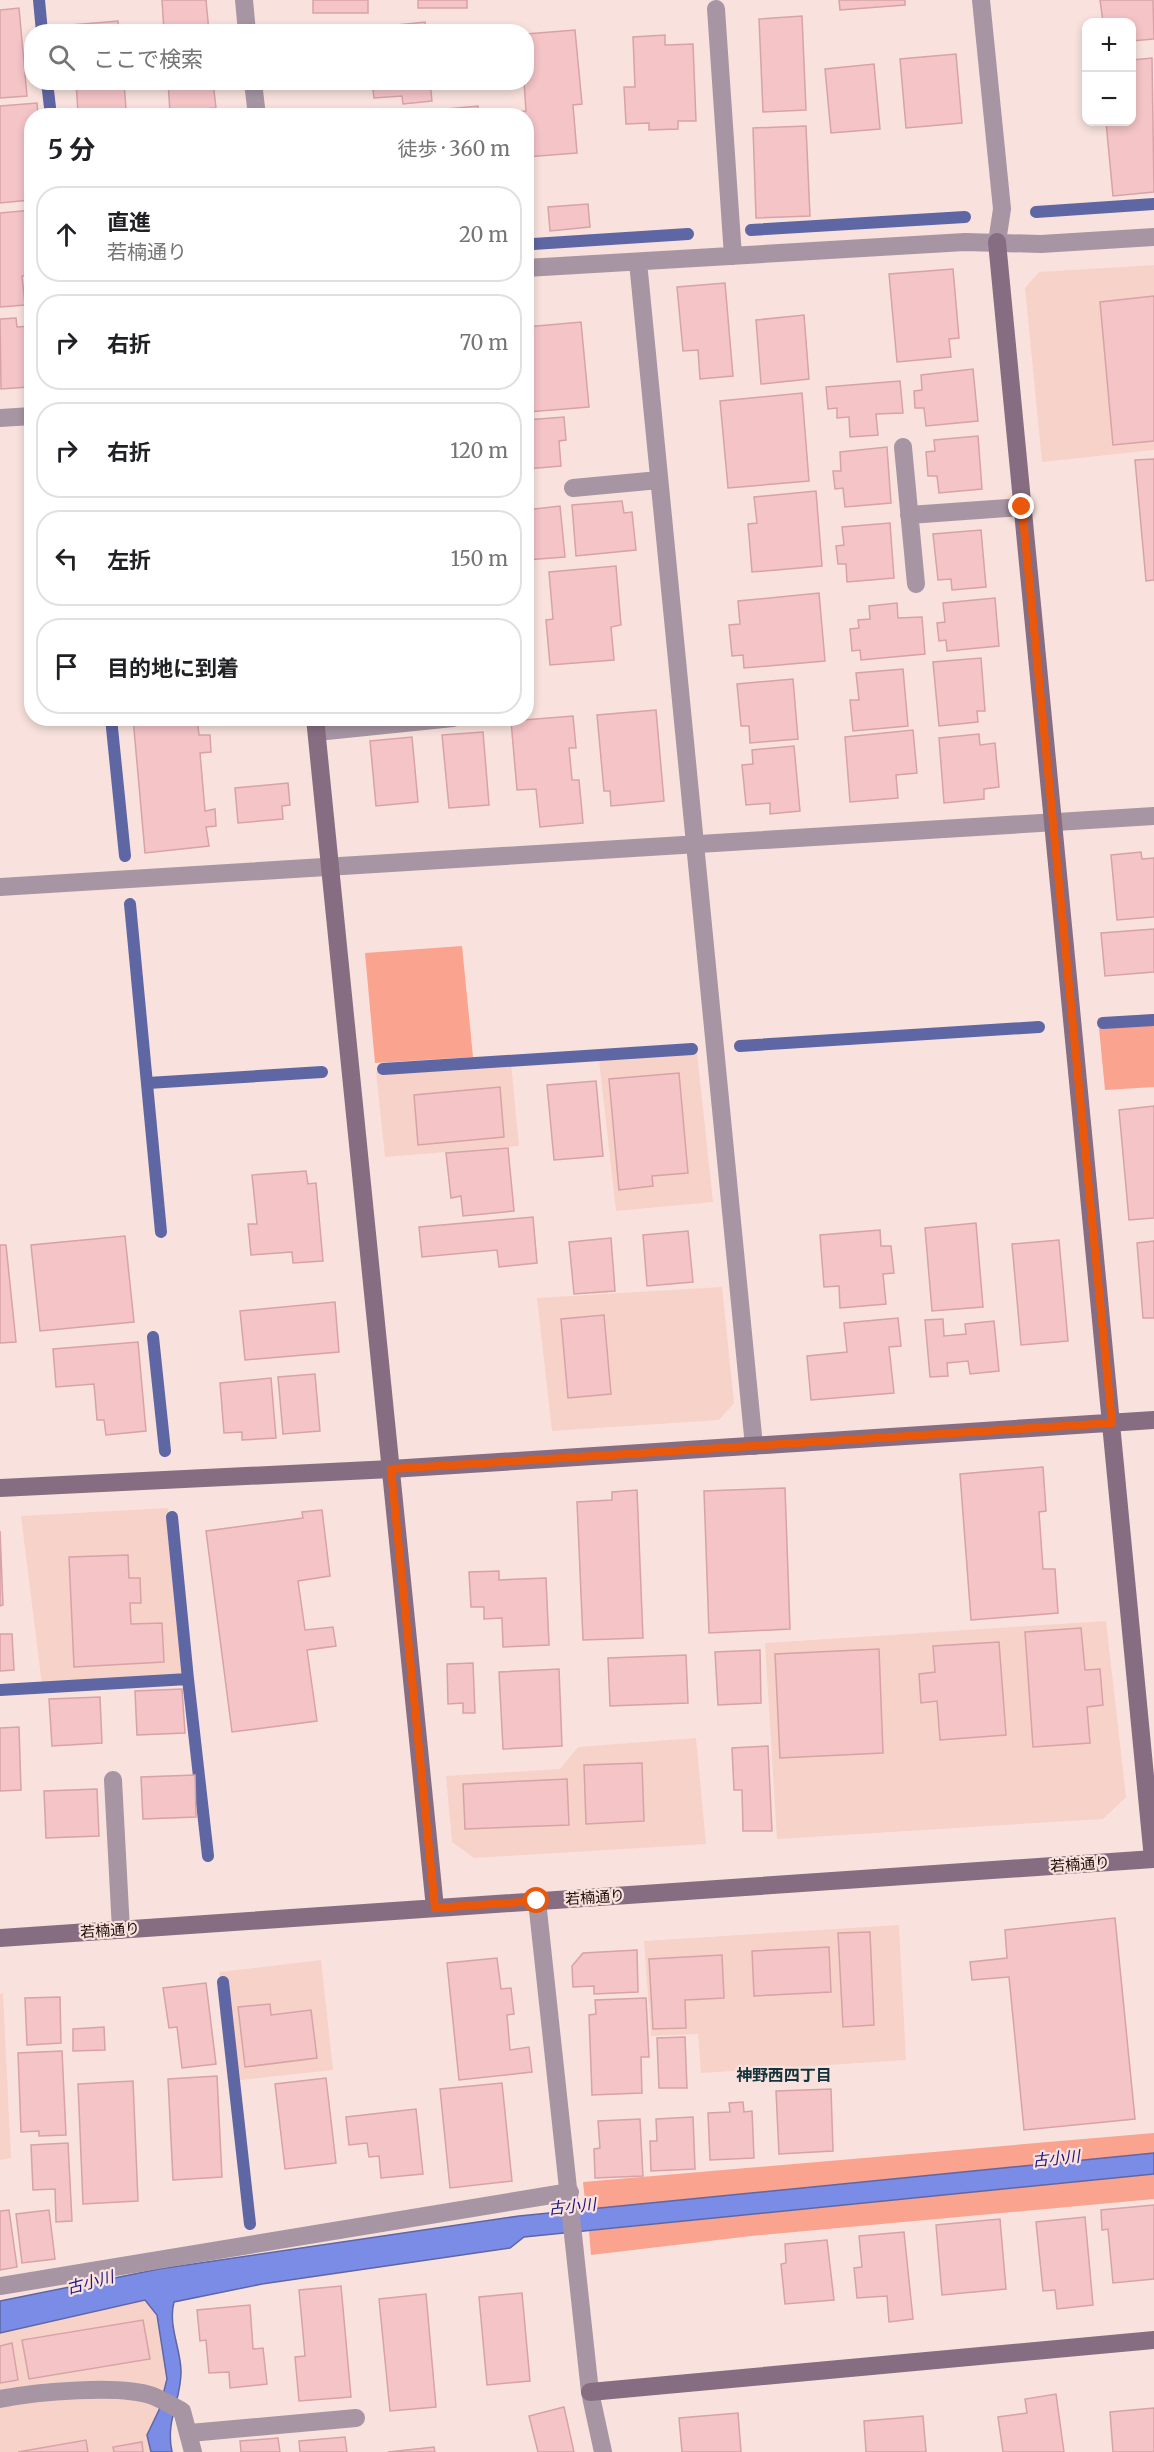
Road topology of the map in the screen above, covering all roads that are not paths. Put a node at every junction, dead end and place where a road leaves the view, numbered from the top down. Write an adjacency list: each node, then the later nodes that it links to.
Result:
1 (244, 0): 4 (street)
2 (981, 0): 8 (street)
3 (716, 9): 9 (street)
4 (246, 24)
5 (254, 90): 6 (street)
6 (255, 108)
7 (1154, 237): 8 (street)
8 (997, 242): 9 (street); 17 (street)
9 (733, 256): 10 (street)
10 (638, 262): 11 (street); 15 (street)
11 (534, 268)
12 (24, 416): 13 (street)
13 (0, 418)
14 (903, 447): 18 (street)
15 (659, 480): 16 (street); 23 (street)
16 (573, 488)
17 (1022, 507): 18 (street); 22 (street)
18 (909, 515): 19 (street)
19 (916, 584)
20 (316, 726): 24 (street)
21 (1154, 816): 22 (street)
22 (1053, 822): 23 (street); 27 (street)
23 (694, 845): 24 (street); 28 (street)
24 (330, 867): 25 (street); 29 (street)
25 (0, 887)
26 (1154, 1420): 27 (street)
27 (1112, 1423): 28 (street); 32 (street)
28 (754, 1446): 29 (street)
29 (391, 1469): 30 (street); 34 (street)
30 (0, 1488)
31 (113, 1780): 35 (street)
32 (1154, 1861): 33 (street, 若楠通り)
33 (537, 1901): 34 (street, 若楠通り); 37 (street)
34 (435, 1908): 35 (street, 若楠通り)
35 (122, 1929): 36 (street, 若楠通り)
36 (0, 1938)
37 (570, 2192): 38 (street); 40 (street)
38 (0, 2286)
39 (1154, 2340): 40 (street)
40 (590, 2392): 45 (street)
41 (0, 2399): 43 (street)
42 (356, 2418): 43 (street)
43 (190, 2433): 44 (street)
44 (193, 2452)
45 (603, 2452)

